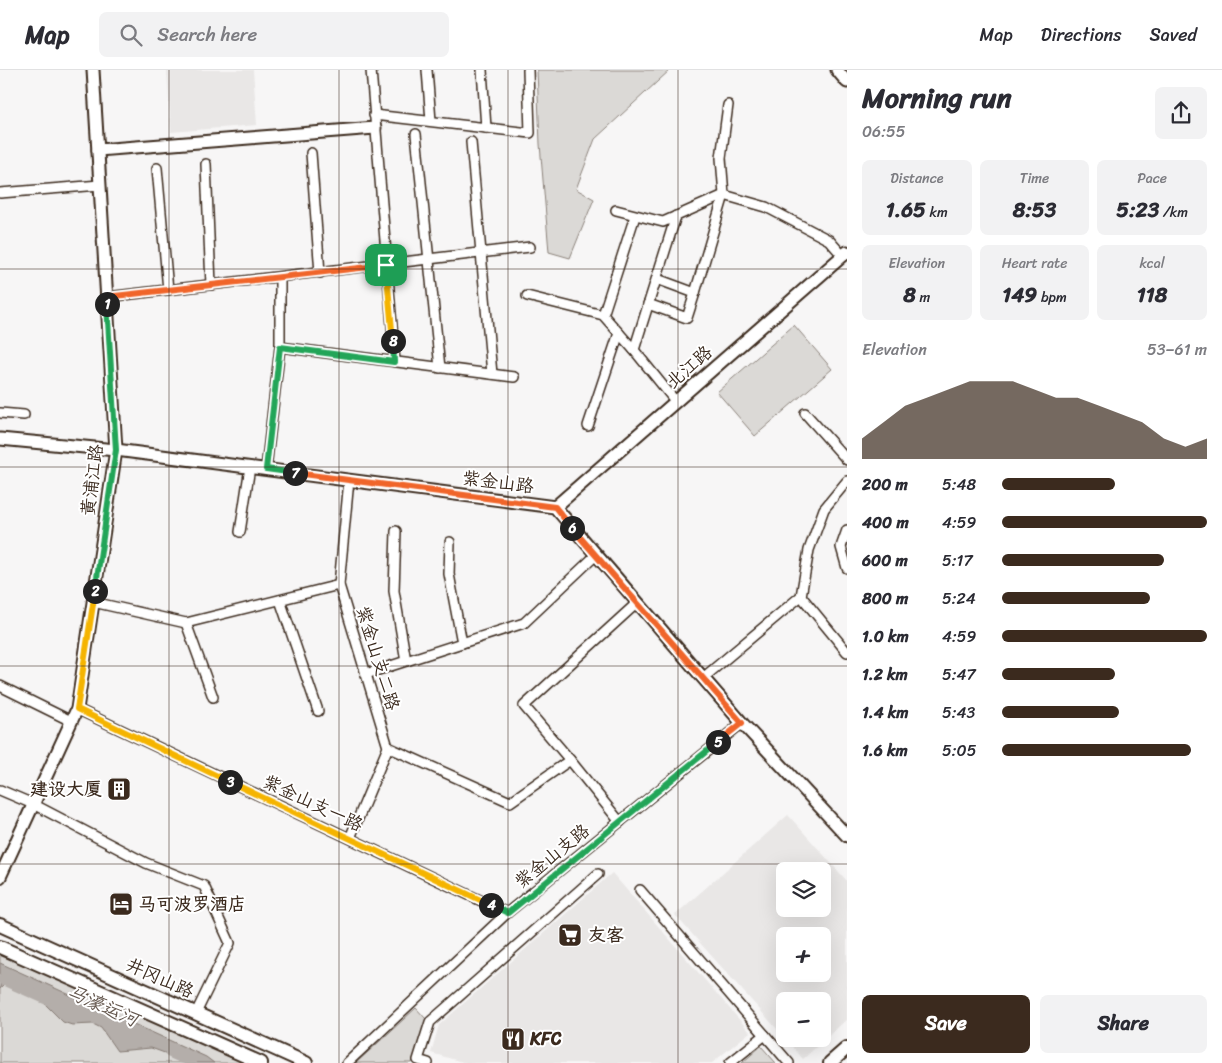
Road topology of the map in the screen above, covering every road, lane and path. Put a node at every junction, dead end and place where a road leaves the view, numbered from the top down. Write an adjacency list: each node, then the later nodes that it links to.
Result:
1 (93, 70): 15 (street, 黄浦江路)
2 (371, 70): 9 (street)
3 (427, 70): 10 (street)
4 (482, 70): 12 (street)
5 (528, 70): 12 (street)
6 (837, 70): 7 (street)
7 (847, 82)
8 (728, 105): 21 (street)
9 (374, 115): 10 (street); 11 (street)
10 (431, 121): 12 (street)
11 (375, 128): 15 (street); 29 (street)
12 (486, 128)
13 (416, 134): 28 (street)
14 (471, 142): 26 (street)
15 (98, 150): 19 (street, 黄浦江路)
16 (311, 153): 30 (street)
17 (206, 164): 33 (street)
18 (157, 168): 34 (street)
19 (100, 185): 20 (street); 37 (street, 黄浦江路)
20 (0, 193)
21 (724, 195): 24 (street); 27 (street); 35 (street)
22 (616, 210): 23 (street)
23 (635, 216): 24 (street); 39 (street)
24 (676, 216): 32 (street)
25 (530, 247): 26 (street)
26 (481, 253): 28 (street); 45 (street)
27 (845, 254): 47 (street, 北江路)
28 (428, 260): 29 (street); 44 (street)
29 (386, 265): 30 (street); 43 (street)
30 (320, 273): 31 (street)
31 (280, 277): 33 (street); 41 (street)
32 (656, 279): 35 (street); 38 (street)
33 (211, 285): 34 (street)
34 (168, 290): 37 (street)
35 (695, 293): 38 (street)
36 (527, 296): 39 (street)
37 (106, 297): 53 (street, 黄浦江路)
38 (648, 304): 42 (street)
39 (603, 315): 40 (street)
40 (619, 333): 42 (street); 51 (street)
41 (280, 347): 43 (street); 56 (street)
42 (634, 350): 47 (street)
43 (394, 362): 44 (street)
44 (440, 368): 45 (street)
45 (492, 374): 46 (street)
46 (514, 377)
47 (676, 402): 59 (street, 北江路)
48 (0, 413): 50 (street)
49 (805, 413): 54 (street)
50 (24, 415)
51 (588, 426)
52 (0, 438): 53 (street, 紫金山路)
53 (116, 450): 55 (street, 紫金山路); 69 (street, 黄浦江路)
54 (847, 460)
55 (250, 467): 56 (street, 紫金山路); 62 (street)
56 (266, 469): 57 (street, 紫金山路)
57 (350, 480): 59 (street, 紫金山路); 66 (street, 紫金山支二路)
58 (847, 481): 67 (street)
59 (555, 507): 64 (street, 紫金山路)
60 (847, 530): 65 (street)
61 (396, 531): 74 (street)
62 (240, 532)
63 (450, 542): 72 (street)
64 (596, 555): 70 (street, 紫金山路); 72 (street)
65 (847, 568)
66 (339, 585): 68 (street); 75 (street, 紫金山支二路)
67 (801, 596): 73 (street); 76 (street)
68 (280, 600): 71 (street); 80 (street)
69 (93, 602): 71 (street); 79 (street, 黄浦江路)
70 (637, 603): 76 (street, 紫金山路); 84 (street)
71 (186, 623): 78 (street)
72 (462, 643): 74 (street)
73 (847, 652)
74 (406, 661): 75 (street)
75 (366, 674): 83 (street, 紫金山支二路)
76 (703, 678): 82 (street, 紫金山路)
77 (0, 686): 81 (street)
78 (213, 697)
79 (77, 709): 81 (street, 黄浦江路); 89 (street, 紫金山支一路)
80 (318, 711)
81 (71, 722): 86 (street, 黄浦江路)
82 (742, 723): 87 (street, 紫金山支路); 88 (street, 紫金山路)
83 (388, 747): 84 (street); 89 (street)
84 (570, 760): 87 (street)
85 (0, 790): 86 (street)
86 (33, 804): 91 (street, 黄浦江路); 96 (street)
87 (620, 822): 93 (street, 紫金山支路)
88 (847, 836)
89 (350, 838): 93 (street, 紫金山支一路)
90 (598, 874): 102 (street)
91 (0, 877)
92 (640, 890): 97 (street)
93 (508, 913): 101 (street, 紫金山支路)
94 (0, 925): 96 (main road, 井冈山路)
95 (0, 947): 99 (main road, 井冈山路)
96 (196, 1013): 100 (main road, 井冈山路)
97 (765, 1035): 103 (street); 104 (street)
98 (847, 1048): 105 (main road)
99 (261, 1063)
100 (306, 1063)
101 (348, 1063)
102 (428, 1063)
103 (730, 1063)
104 (789, 1063)
105 (830, 1063)

